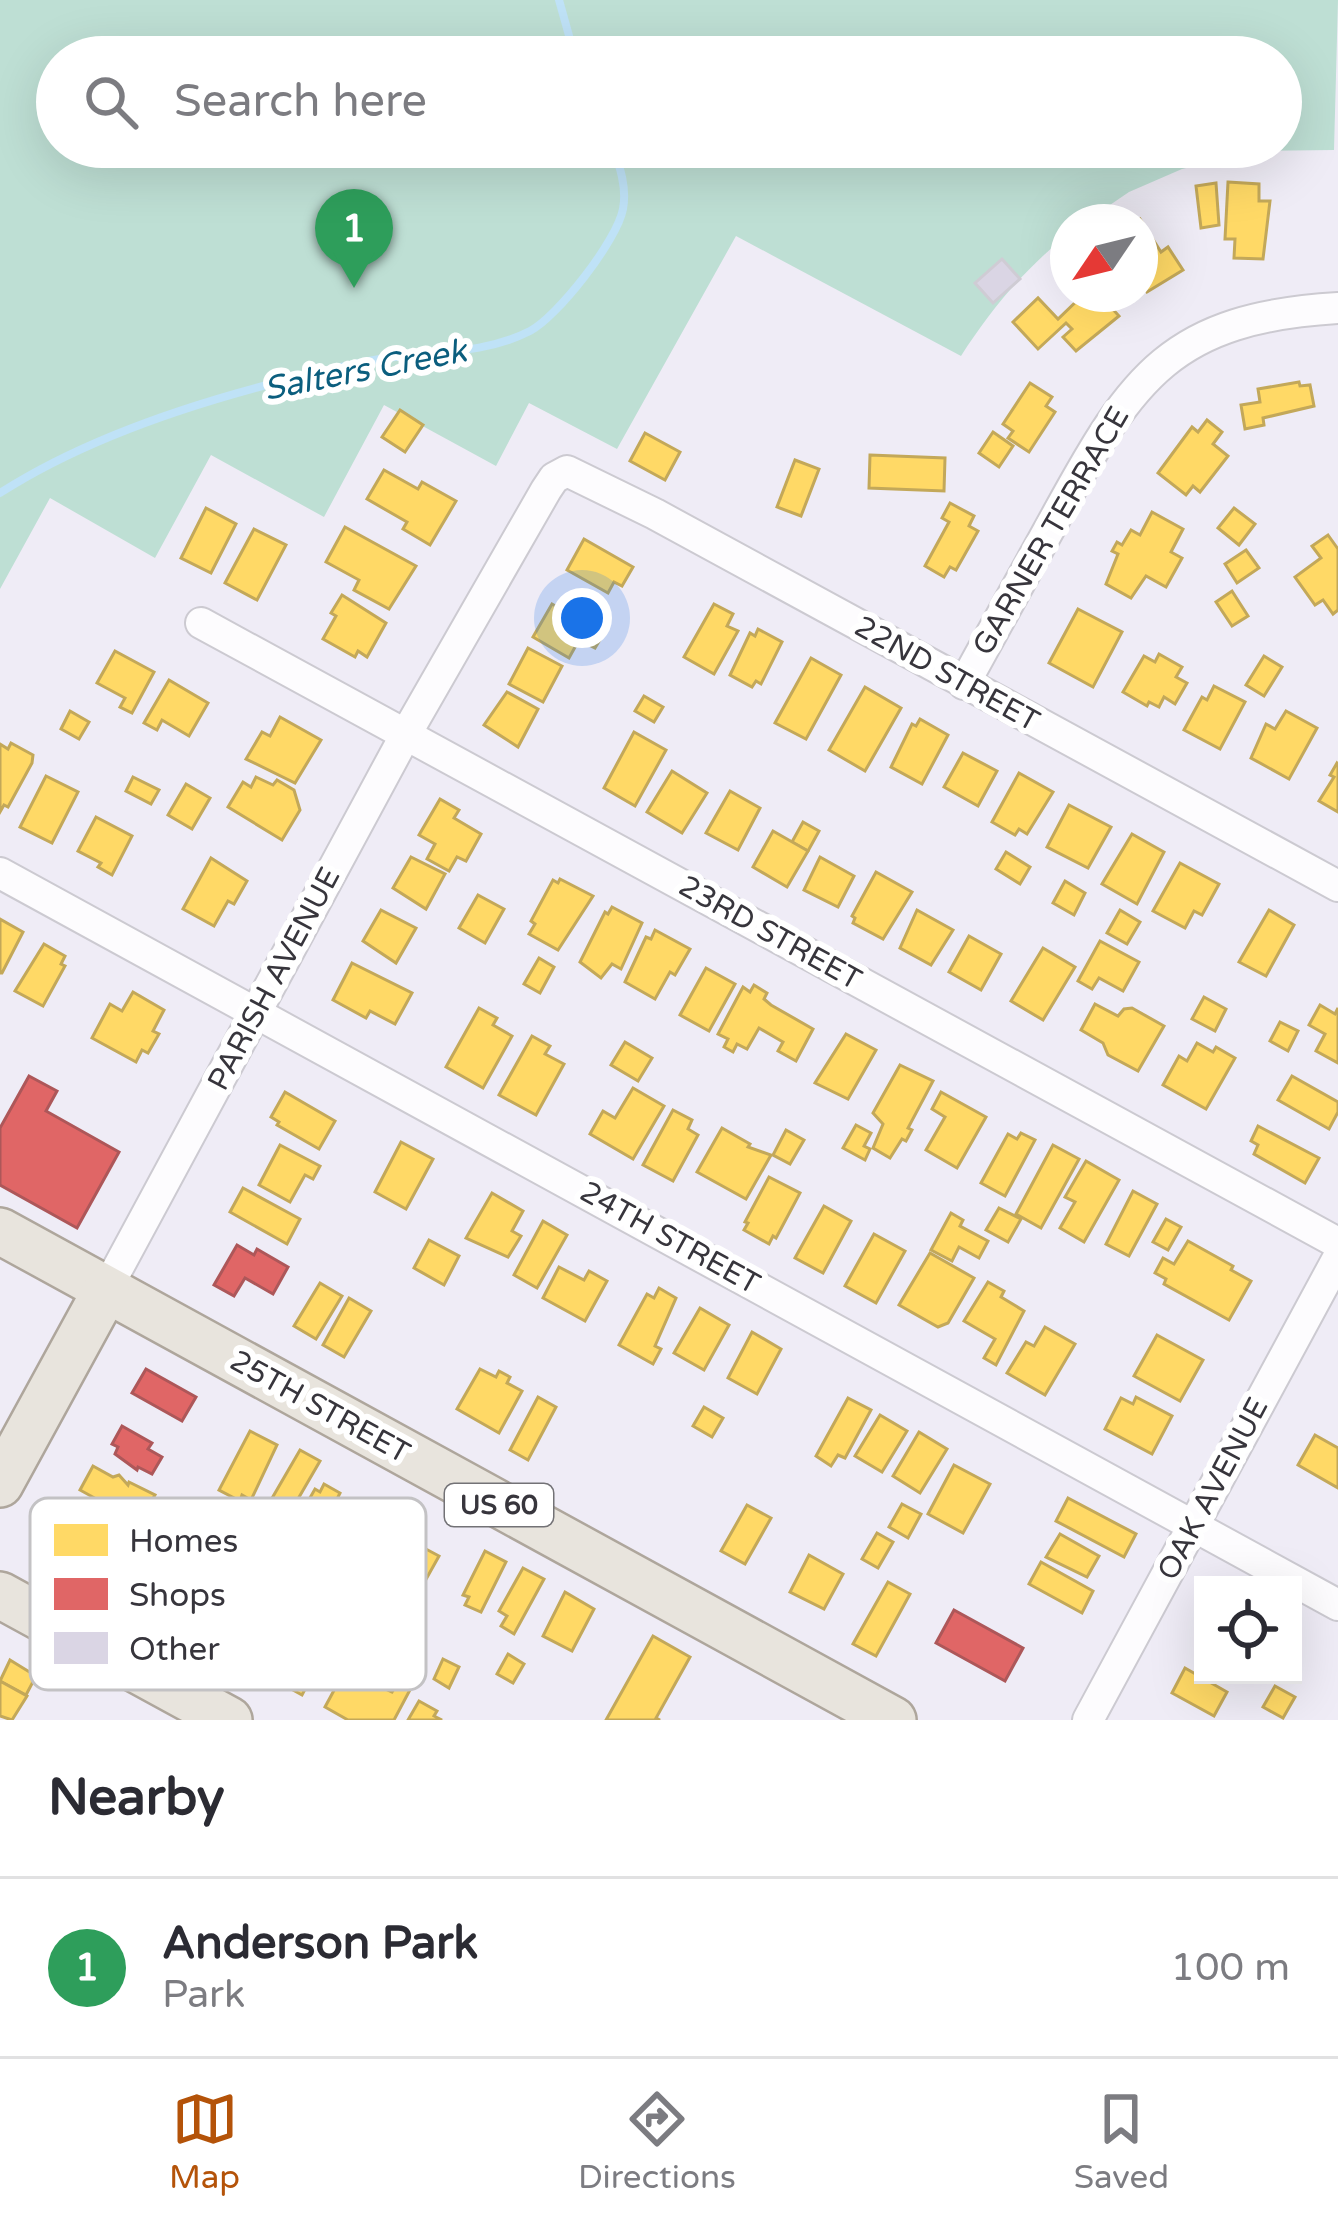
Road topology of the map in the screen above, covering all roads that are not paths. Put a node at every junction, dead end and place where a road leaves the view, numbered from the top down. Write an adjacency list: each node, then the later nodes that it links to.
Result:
1 (1338, 308): 4 (street, GARNER TERRACE)
2 (554, 478): 4 (street, 22ND STREET); 5 (street, PARISH AVENUE)
3 (202, 623): 5 (street, 23RD STREET)
4 (964, 684): 7 (street, 22ND STREET)
5 (406, 734): 8 (street, PARISH AVENUE); 10 (street, 23RD STREET)
6 (0, 873): 8 (street, 24TH STREET)
7 (1338, 886)
8 (256, 1011): 12 (street, PARISH AVENUE); 14 (street, 24TH STREET)
9 (0, 1231): 12 (main road, 25TH STREET / US 60)
10 (1338, 1243)
11 (1338, 1258): 14 (street, OAK AVENUE)
12 (106, 1290): 13 (main road, PARISH AVENUE); 20 (main road, 25TH STREET / US 60)
13 (0, 1484)
14 (1193, 1526): 16 (street, 24TH STREET); 21 (street, OAK AVENUE)
15 (0, 1595): 17 (main road)
16 (1338, 1604)
17 (30, 1611)
18 (174, 1690): 19 (main road)
19 (229, 1720)
20 (893, 1720)
21 (1088, 1720)

